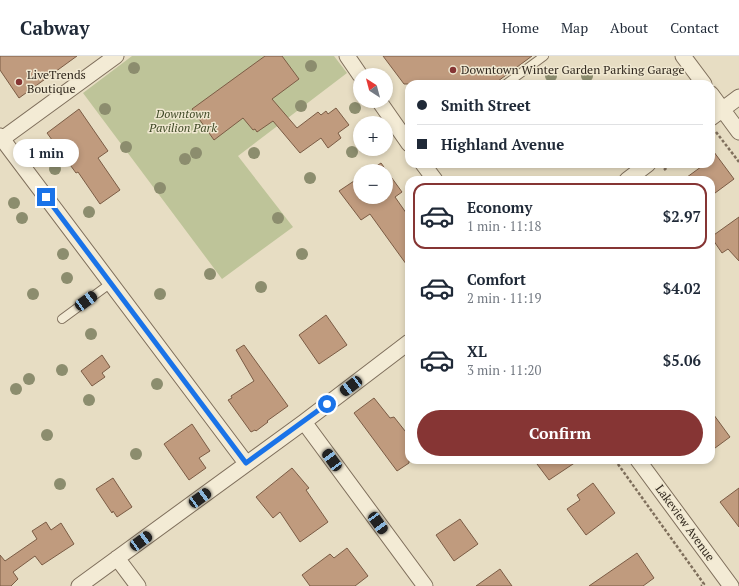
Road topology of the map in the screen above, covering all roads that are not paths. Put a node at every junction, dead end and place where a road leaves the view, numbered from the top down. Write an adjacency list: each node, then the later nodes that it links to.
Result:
1 (116, 56): 12 (street)
2 (346, 56): 5 (street)
3 (544, 56): 6 (lane)
4 (683, 56): 7 (street)
5 (355, 68)
6 (511, 80)
7 (701, 80)
8 (739, 97): 10 (street)
9 (383, 108): 13 (street)
10 (716, 119): 11 (street)
11 (739, 132)
12 (1, 137): 16 (street)
13 (405, 138)
14 (643, 168): 15 (street)
15 (632, 176)
16 (111, 283): 17 (lane); 20 (street)
17 (62, 319)
18 (405, 345): 19 (street)
19 (304, 422): 20 (street); 26 (street)
20 (246, 463): 22 (street)
21 (641, 464): 27 (street, Lakeview Avenue)
22 (118, 558): 24 (street); 25 (street)
23 (739, 585): 28 (street)
24 (80, 586)
25 (138, 586)
26 (425, 586)
27 (731, 586)
28 (736, 586)

